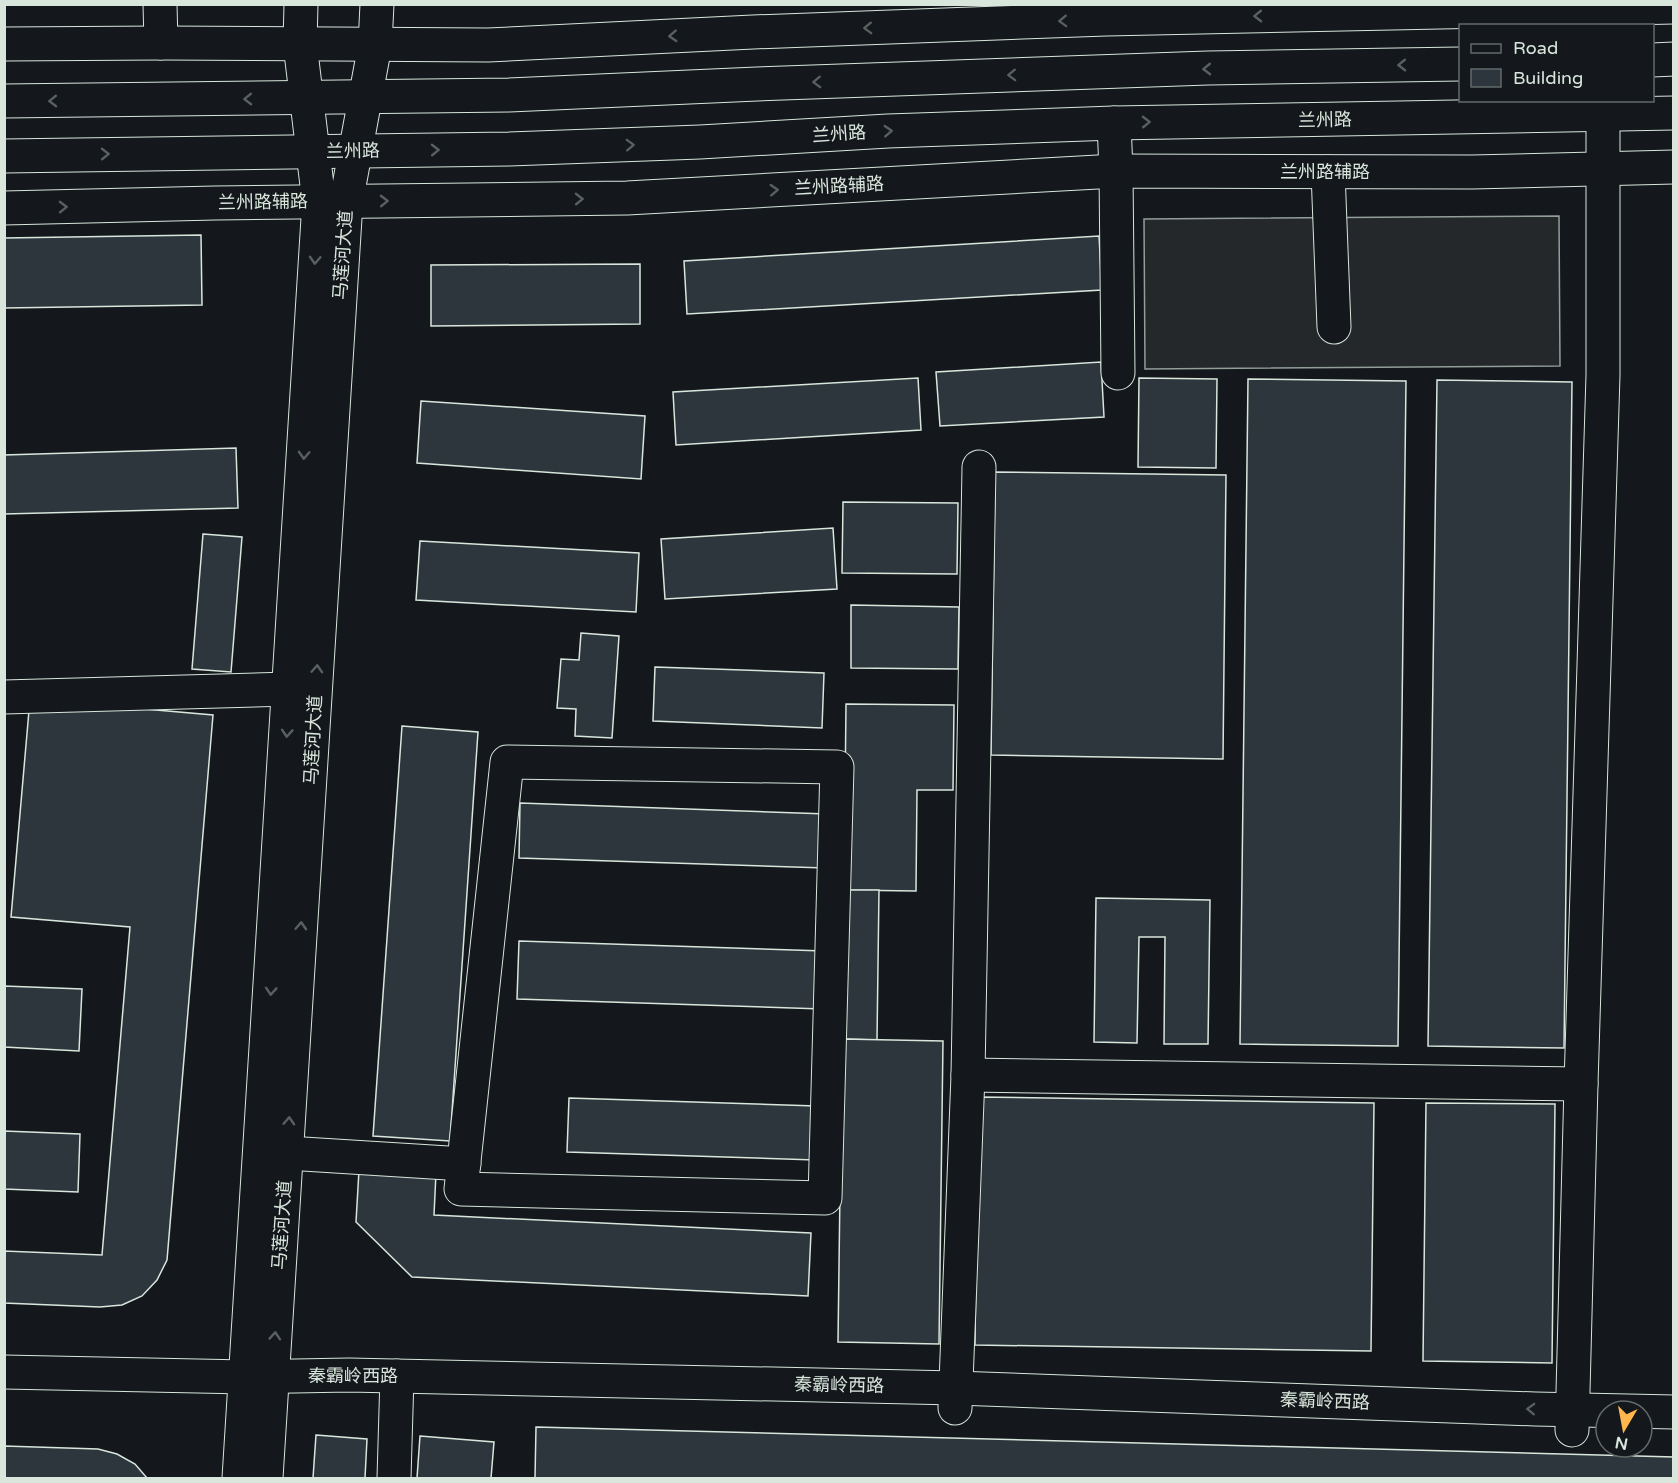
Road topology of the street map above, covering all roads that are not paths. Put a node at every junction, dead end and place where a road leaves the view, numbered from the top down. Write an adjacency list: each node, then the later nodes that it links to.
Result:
1 (160, 4): 5 (street)
2 (301, 4): 7 (street, 马莲河大道)
3 (377, 4): 8 (street, 马莲河大道)
4 (1674, 7): 8 (street, one-way to 8)
5 (161, 43): 6 (street); 7 (street)
6 (4, 44)
7 (300, 44): 8 (street); 13 (street, 马莲河大道)
8 (375, 45): 12 (street, 马莲河大道)
9 (1674, 59): 10 (street)
10 (1654, 60)
11 (1459, 64): 12 (street, one-way to 12)
12 (366, 97): 13 (street); 18 (street, 马莲河大道)
13 (307, 98): 14 (street, one-way to 14); 19 (street, 马莲河大道)
14 (4, 101)
15 (1674, 113): 16 (street, 兰州路)
16 (1603, 115): 17 (street, 兰州路, one-way to 16); 22 (street)
17 (1114, 123): 18 (street, 兰州路, one-way to 17); 23 (street)
18 (356, 150): 19 (street, 兰州路); 25 (street, 马莲河大道)
19 (313, 151): 20 (street, 兰州路, one-way to 19); 25 (street, 马莲河大道)
20 (4, 156)
21 (1674, 167): 22 (street, 兰州路辅路)
22 (1602, 169): 24 (street, 兰州路辅路); 33 (street)
23 (1116, 171): 24 (street, 兰州路辅路); 25 (street, 兰州路辅路, one-way to 23); 28 (street)
24 (1328, 172): 27 (street)
25 (332, 202): 26 (street, 兰州路辅路, one-way to 25); 30 (street, 马莲河大道, one-way to 30); 34 (street, 马莲河大道, one-way to 25)
26 (4, 208)
27 (1334, 327)
28 (1118, 373)
29 (979, 467): 32 (street)
30 (289, 689): 31 (street); 37 (street, 马莲河大道, one-way to 37)
31 (4, 697)
32 (968, 1075): 33 (street); 40 (street)
33 (1581, 1084): 42 (street)
34 (287, 1153): 35 (street); 37 (street, 马莲河大道, one-way to 34)
35 (464, 1164): 35 (street)
36 (4, 1372): 37 (street, 秦霸岭西路)
37 (259, 1384): 38 (street, 秦霸岭西路); 39 (street, 秦霸岭西路); 46 (street, 马莲河大道); 47 (street, 马莲河大道)
38 (4, 1385)
39 (397, 1386): 40 (street, 秦霸岭西路); 48 (street)
40 (956, 1398): 42 (street, 秦霸岭西路)
41 (1674, 1412): 42 (street, 秦霸岭西路)
42 (1572, 1420): 43 (street, 秦霸岭西路)
43 (1594, 1427)
44 (1654, 1432): 45 (street)
45 (1674, 1433)
46 (239, 1479)
47 (266, 1479)
48 (394, 1479)

